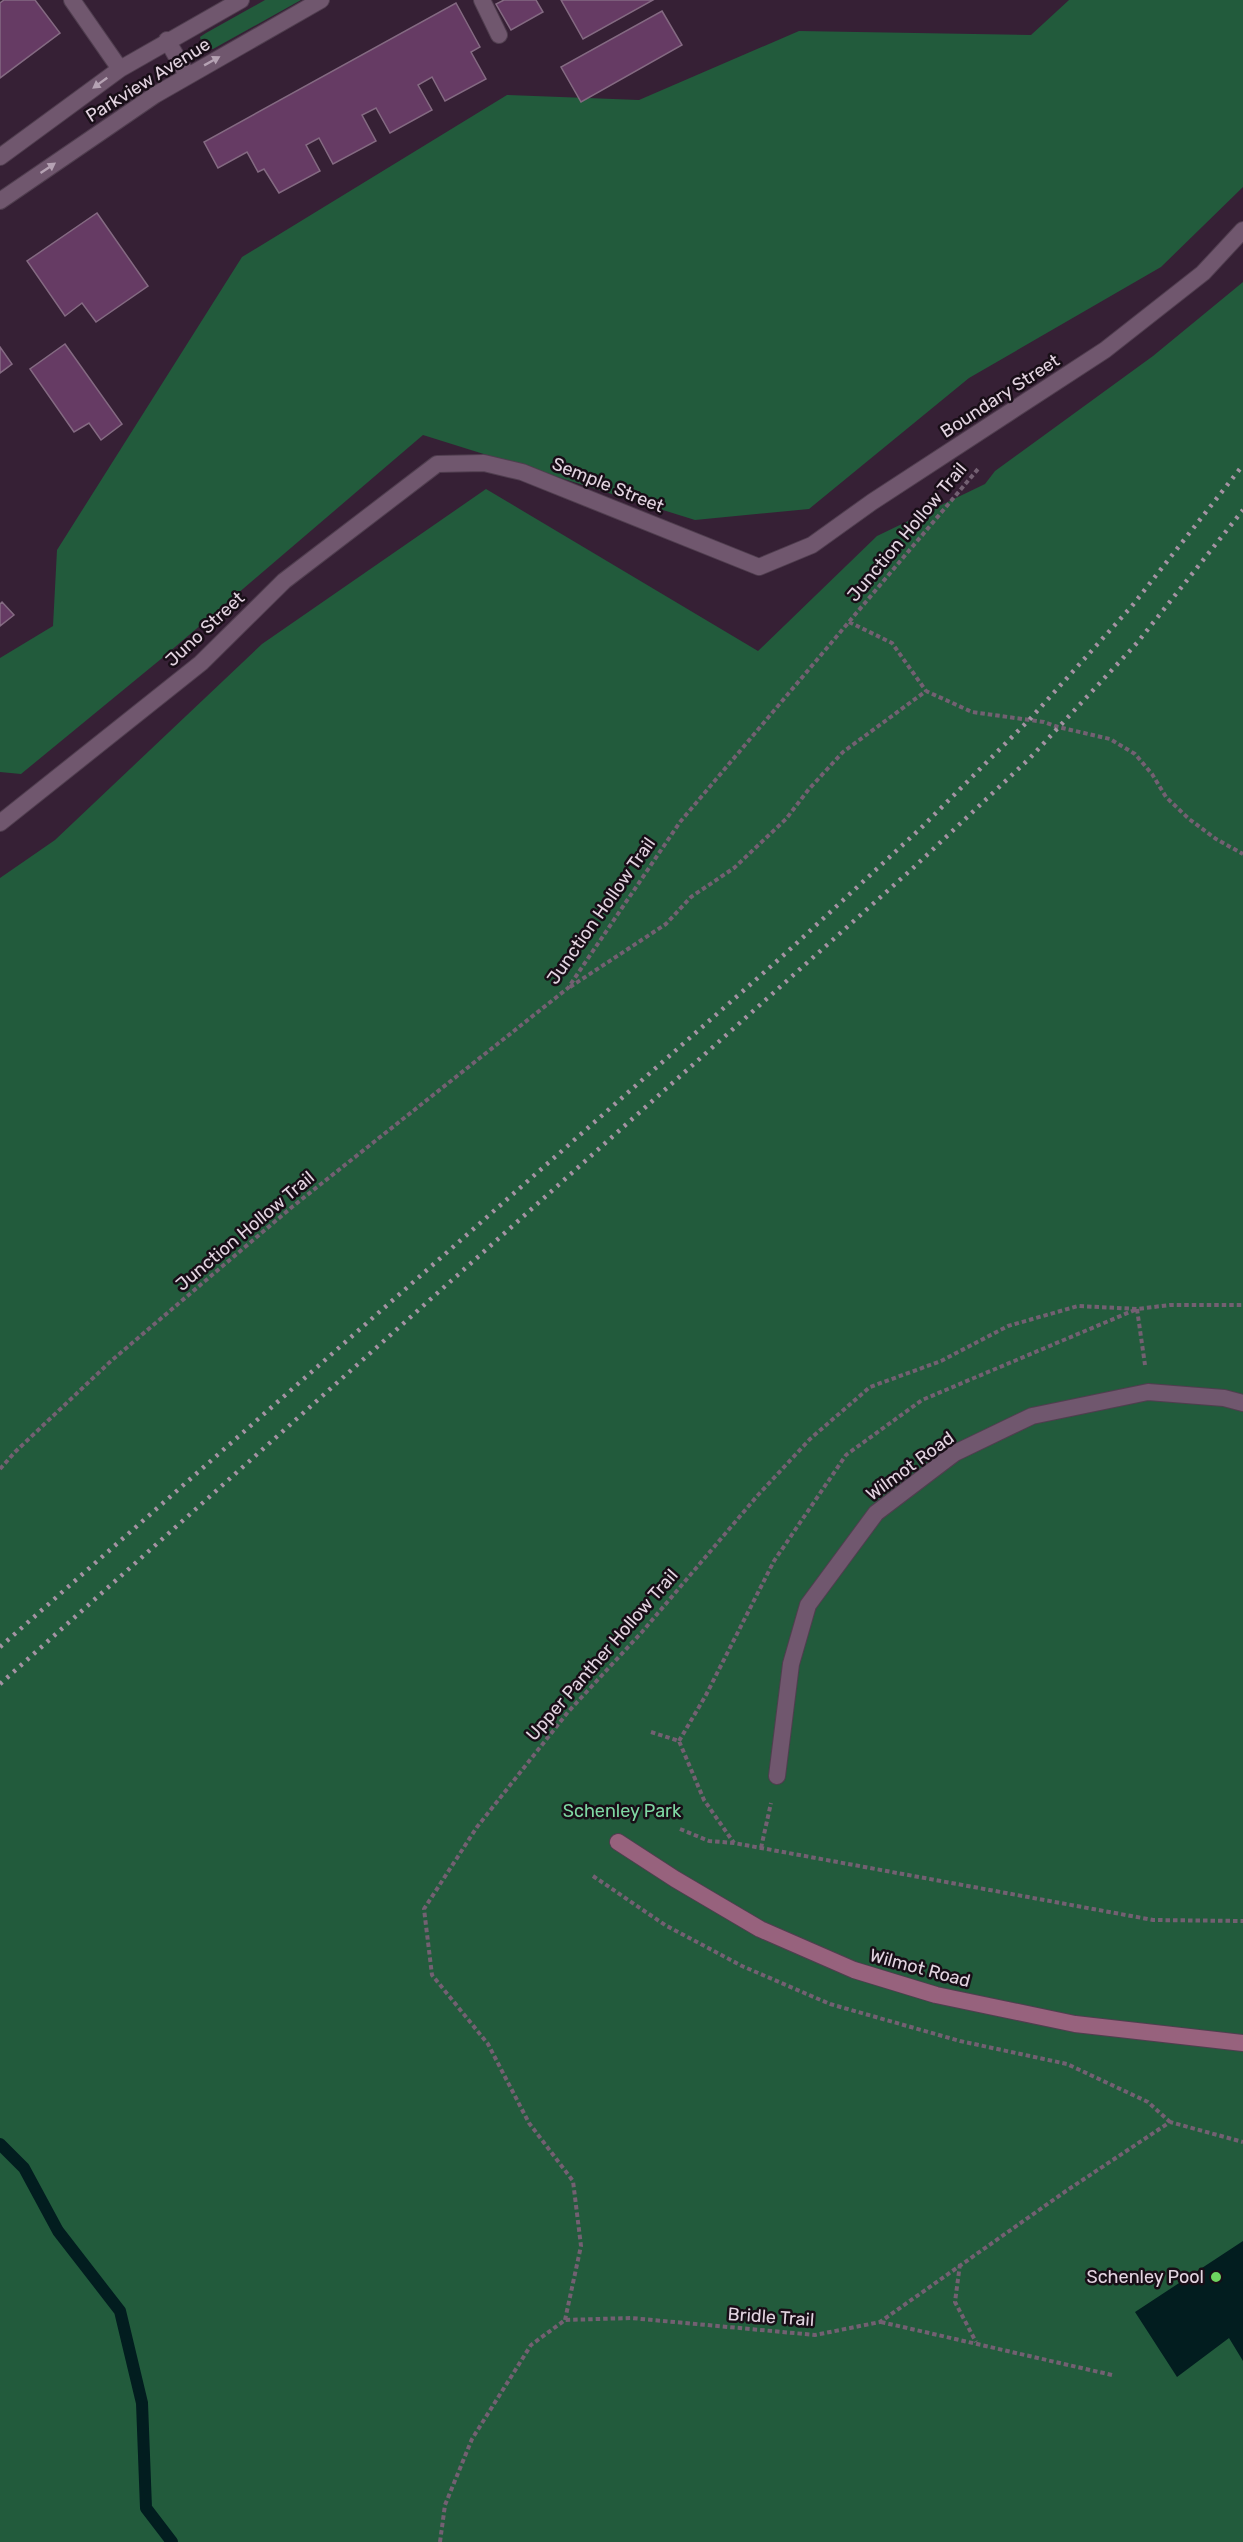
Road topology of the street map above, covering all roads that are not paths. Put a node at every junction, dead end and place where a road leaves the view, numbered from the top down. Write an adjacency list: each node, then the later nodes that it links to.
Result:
1 (72, 0): 7 (street)
2 (241, 0): 6 (street, Parkview Avenue)
3 (321, 0): 8 (street, Parkview Avenue, one-way to 3)
4 (482, 0): 5 (street)
5 (499, 35)
6 (167, 40): 7 (street, Parkview Avenue); 8 (street)
7 (120, 69): 9 (street, Parkview Avenue, one-way to 9)
8 (187, 75): 10 (street, Parkview Avenue, one-way to 8)
9 (0, 157)
10 (2, 196)
11 (1243, 230): 13 (street, Boundary Street)
12 (437, 464): 13 (street, Semple Street); 14 (street, Juno Street)
13 (759, 567)
14 (0, 823)
15 (1243, 1403): 16 (street, Wilmot Road)
16 (777, 1776)
17 (618, 1842): 18 (main road, Wilmot Road)
18 (1243, 2043)

